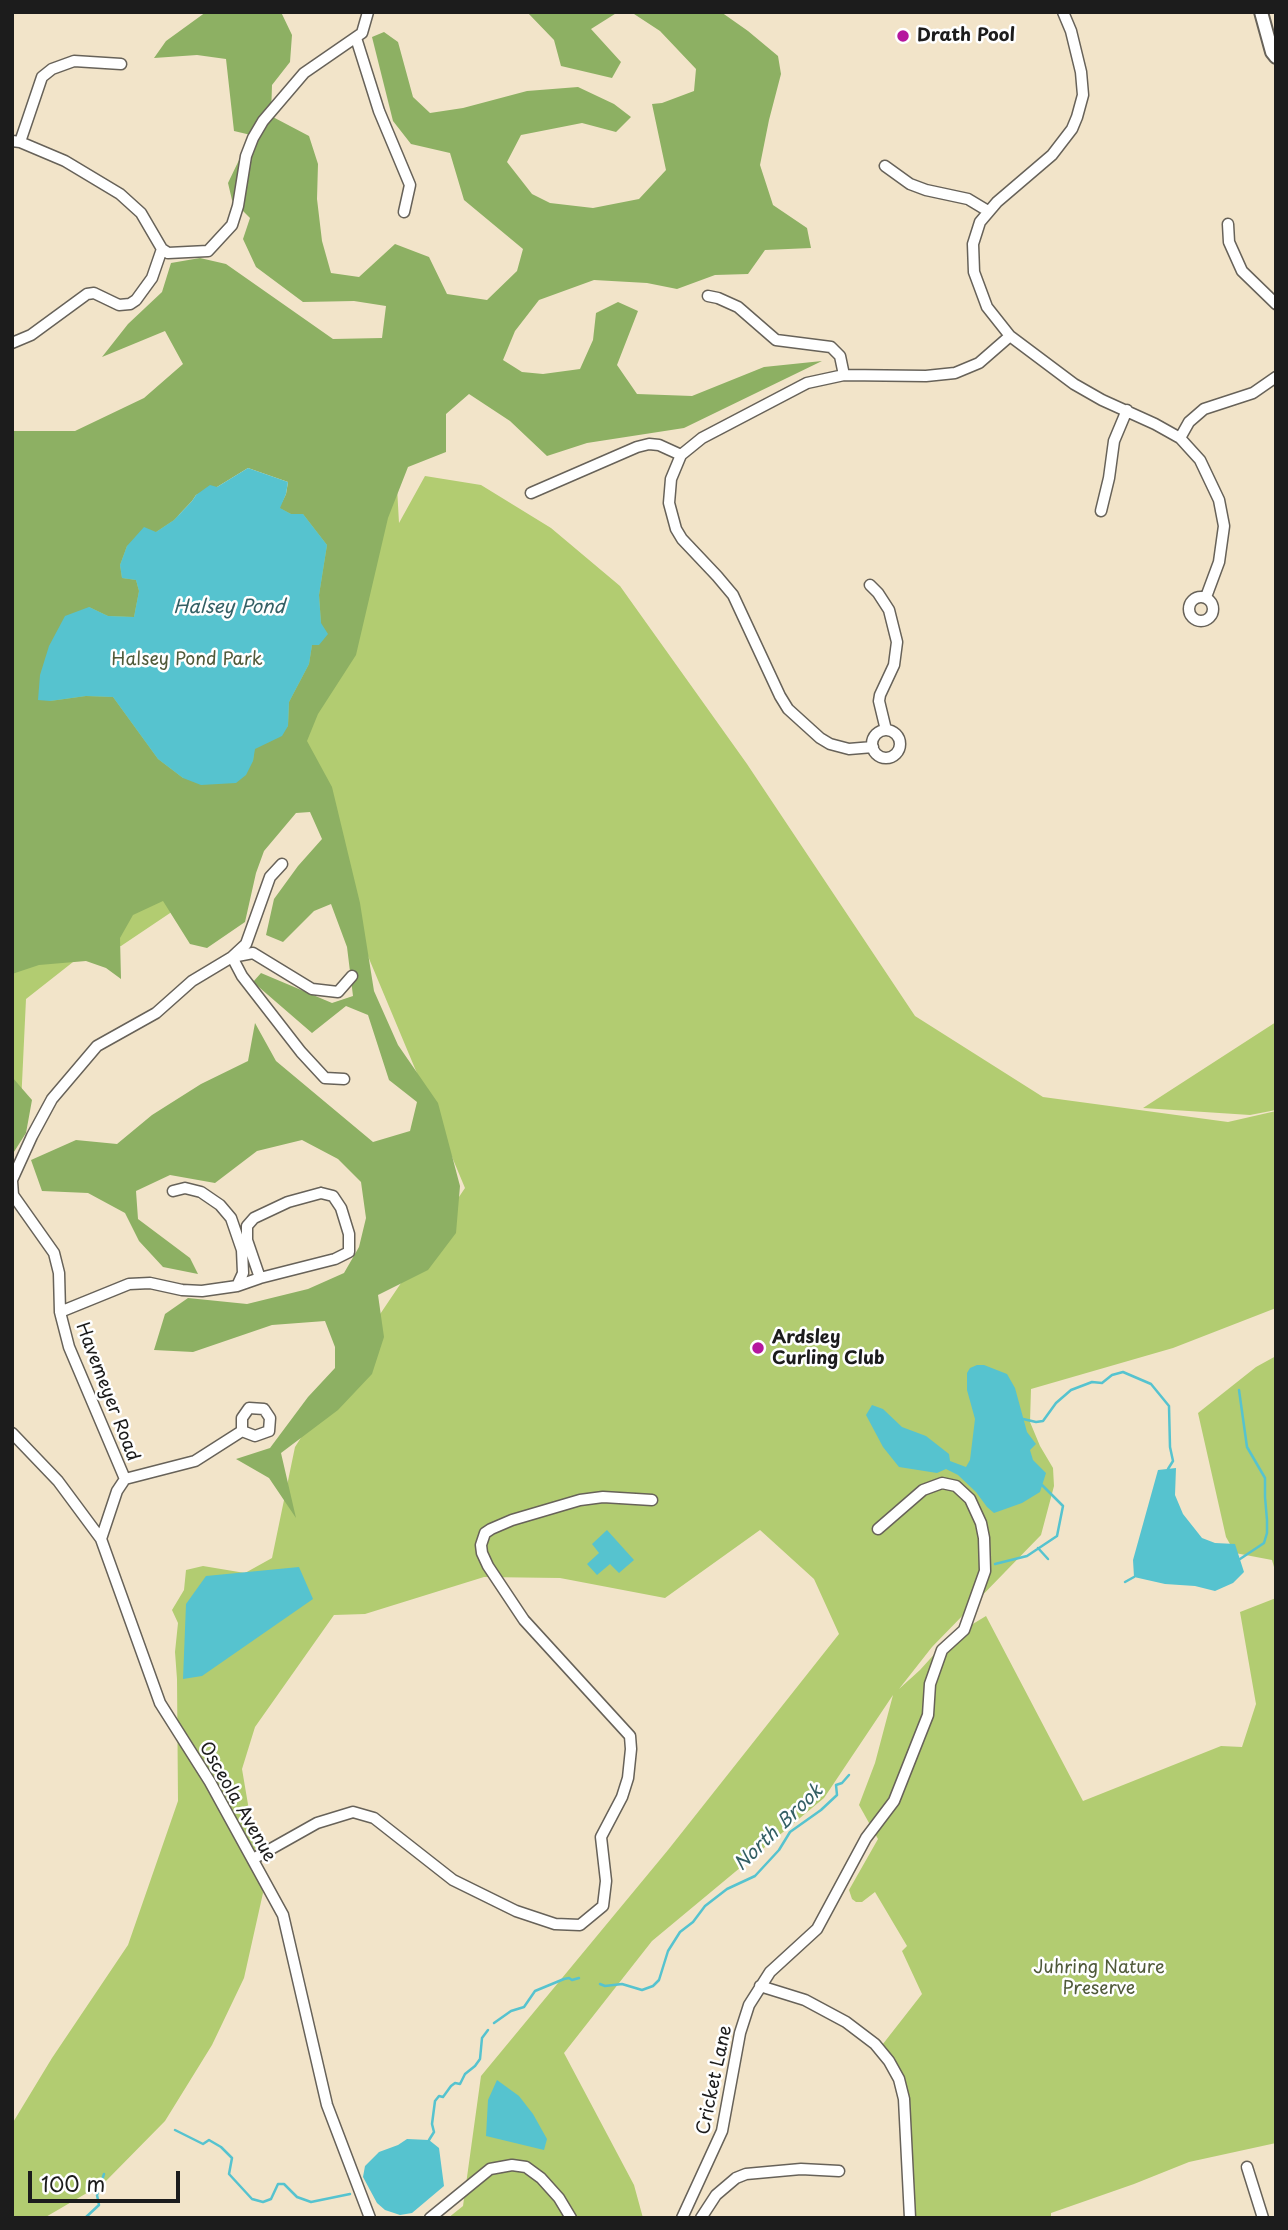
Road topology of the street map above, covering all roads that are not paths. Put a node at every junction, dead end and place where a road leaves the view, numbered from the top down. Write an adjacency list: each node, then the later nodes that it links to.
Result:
1 (368, 12): 4 (street)
2 (1063, 12): 9 (street)
3 (1261, 12): 5 (street)
4 (356, 38): 10 (street); 12 (street)
5 (1276, 57)
6 (121, 64): 7 (street)
7 (16, 141): 12 (street)
8 (885, 166): 9 (street)
9 (988, 211): 15 (street)
10 (404, 212)
11 (1228, 224): 14 (street)
12 (162, 249): 16 (street)
13 (708, 296): 17 (street)
14 (1276, 304)
15 (1010, 336): 17 (street); 19 (street)
16 (12, 342)
17 (844, 375): 21 (street)
18 (1276, 377): 20 (street)
19 (1127, 410): 20 (street); 23 (street)
20 (1180, 438): 25 (street)
21 (681, 455): 22 (street); 27 (street)
22 (531, 492)
23 (1101, 511)
24 (870, 585): 26 (street)
25 (1206, 597)
26 (886, 730): 27 (street); 27 (street)
27 (873, 747)
28 (282, 864): 29 (street)
29 (232, 957): 30 (street); 31 (street); 32 (street, Havemeyer Road)
30 (352, 976)
31 (344, 1079)
32 (12, 1180): 36 (street, Havemeyer Road)
33 (173, 1191): 35 (street)
34 (260, 1278): 34 (street); 35 (street)
35 (237, 1286): 36 (street)
36 (60, 1312): 39 (street, Havemeyer Road)
37 (242, 1431): 39 (street)
38 (12, 1433): 42 (street, Osceola Avenue)
39 (125, 1479): 42 (street, Havemeyer Road)
40 (652, 1500): 43 (street)
41 (877, 1529): 44 (street, Cricket Lane)
42 (101, 1539): 43 (street, Osceola Avenue)
43 (253, 1859): 47 (street, Osceola Avenue)
44 (760, 1986): 50 (street, Cricket Lane); 52 (street)
45 (1247, 2167): 53 (street)
46 (839, 2171): 51 (street)
47 (370, 2218)
48 (430, 2218): 49 (street)
49 (571, 2218)
50 (682, 2218)
51 (701, 2218)
52 (910, 2218)
53 (1263, 2218)

